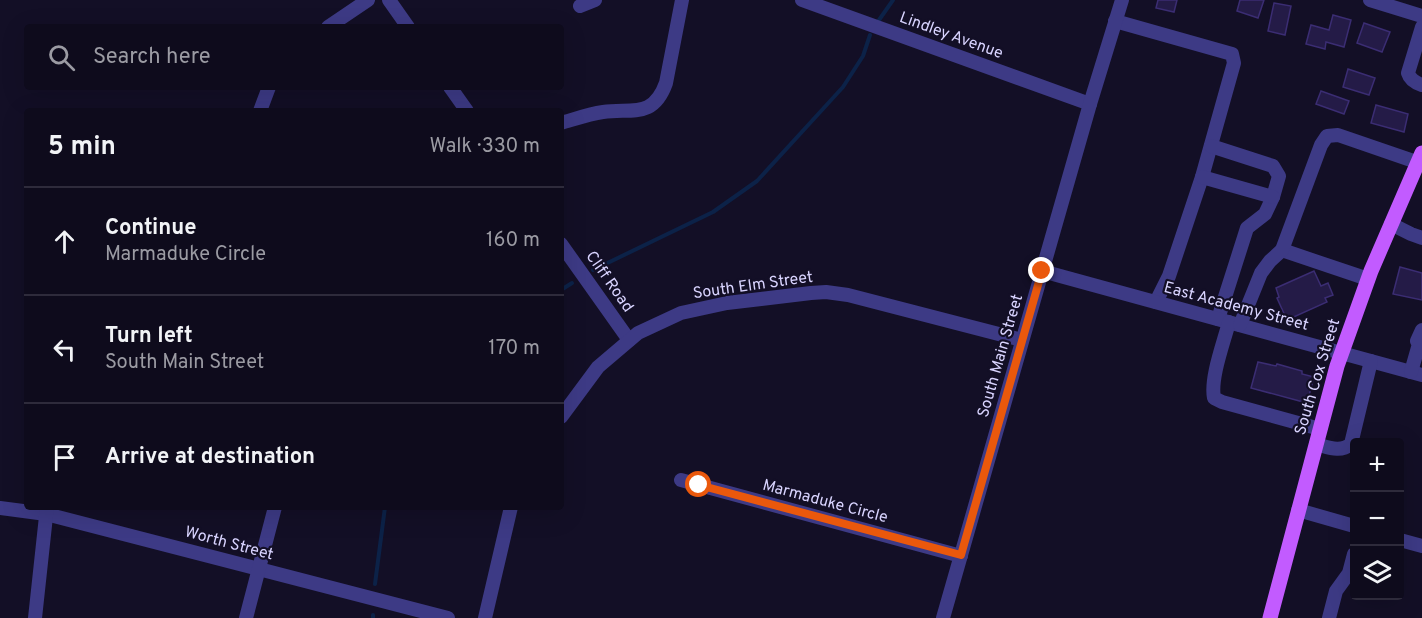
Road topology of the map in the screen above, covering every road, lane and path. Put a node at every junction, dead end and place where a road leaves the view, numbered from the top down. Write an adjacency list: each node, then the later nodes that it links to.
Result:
1 (368, 0): 11 (street)
2 (389, 0): 12 (street)
3 (595, 0): 8 (street)
4 (682, 0): 20 (street)
5 (802, 0): 17 (street, Lindley Avenue)
6 (1122, 0): 10 (street, South Main Street)
7 (1370, 0): 9 (street)
8 (580, 6)
9 (1422, 16)
10 (1115, 21): 17 (street, South Main Street); 21 (street)
11 (332, 24)
12 (406, 24)
13 (1422, 27): 14 (street)
14 (1422, 85)
15 (268, 90): 18 (street)
16 (452, 90): 19 (street)
17 (1090, 104): 29 (street, South Main Street)
18 (261, 108)
19 (465, 108)
20 (564, 122)
21 (1211, 146): 23 (street); 24 (street)
22 (1421, 160): 25 (main road, South Cox Street); 27 (street)
23 (1202, 177): 24 (street); 31 (street)
24 (1273, 197): 32 (street)
25 (1391, 224): 26 (street); 30 (main road, South Cox Street)
26 (1422, 238)
27 (1282, 250): 30 (street); 32 (street)
28 (566, 263): 34 (street, Cliff Road)
29 (1042, 271): 31 (street, East Academy Street); 35 (street, South Main Street)
30 (1368, 279): 37 (main road, South Cox Street)
31 (1156, 302): 32 (street, East Academy Street)
32 (1229, 322): 37 (street, East Academy Street); 41 (street)
33 (1422, 330): 36 (street)
34 (629, 340): 35 (street, South Elm Street); 40 (street, South Elm Street)
35 (1022, 340): 52 (street, South Main Street)
36 (1420, 345): 39 (street)
37 (1342, 353): 38 (street, East Academy Street); 41 (main road, South Cox Street)
38 (1371, 361): 39 (street, East Academy Street); 41 (street)
39 (1417, 373)
40 (564, 413)
41 (1318, 436): 48 (main road, South Cox Street)
42 (681, 480): 52 (street, Marmaduke Circle)
43 (0, 508): 44 (street, Worth Street)
44 (24, 509)
45 (47, 510): 53 (street, Worth Street); 55 (street)
46 (274, 510): 53 (street)
47 (510, 510): 58 (street)
48 (1298, 510): 49 (street); 60 (main road, South Cox Street)
49 (1350, 525)
50 (1404, 541): 51 (street)
51 (1422, 546)
52 (961, 555): 59 (street, South Main Street)
53 (259, 569): 56 (street); 57 (street, Worth Street)
54 (1350, 569): 61 (street)
55 (35, 618)
56 (246, 618)
57 (448, 618)
58 (485, 618)
59 (943, 618)
60 (1270, 618)
61 (1329, 618)

